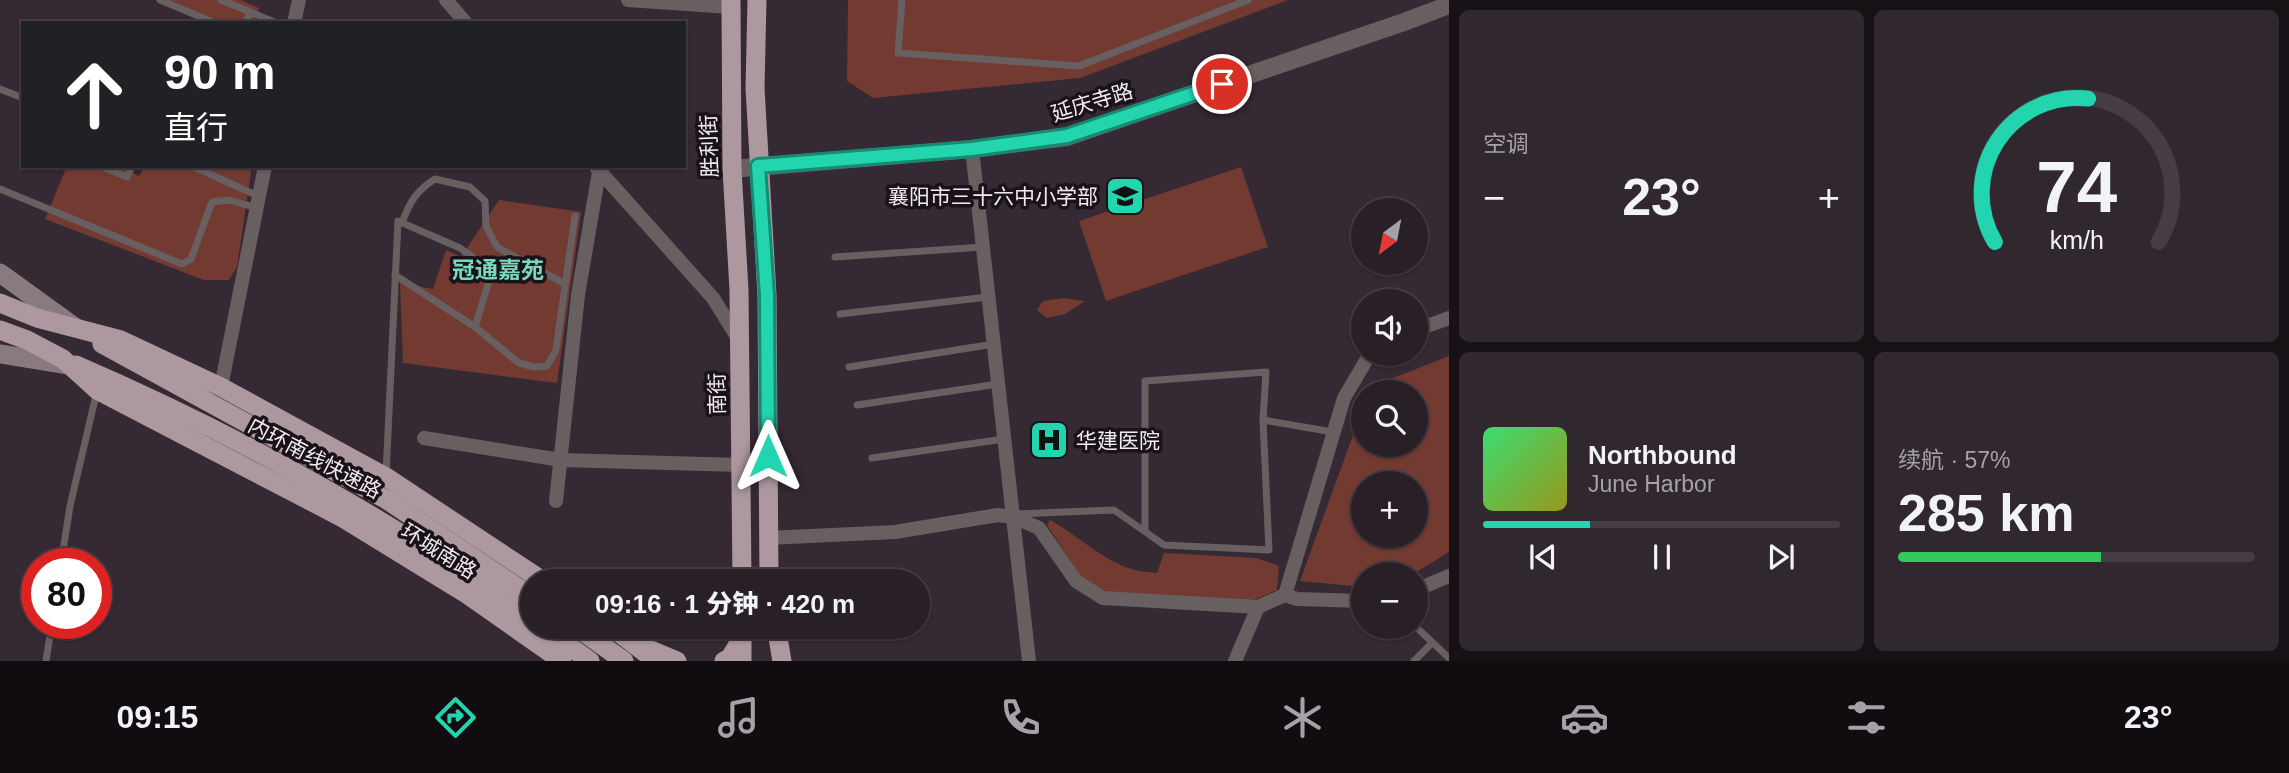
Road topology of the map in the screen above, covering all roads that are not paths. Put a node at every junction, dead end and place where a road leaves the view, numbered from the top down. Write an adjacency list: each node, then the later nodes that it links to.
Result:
1 (160, 0): 9 (lane)
2 (222, 0): 12 (lane)
3 (299, 0): 16 (street)
4 (446, 0): 17 (street)
5 (628, 0): 10 (street)
6 (757, 0): 21 (highway)
7 (902, 0): 8 (lane)
8 (1248, 0)
9 (169, 2): 13 (lane)
10 (731, 4): 27 (highway, 胜利街)
11 (1449, 5): 20 (street, 延庆寺路)
12 (250, 12): 14 (lane); 15 (lane)
13 (211, 21)
14 (247, 21)
15 (272, 21)
16 (294, 21)
17 (464, 21)
18 (0, 89): 19 (lane)
19 (21, 97)
20 (972, 149): 21 (street, 延庆寺路); 32 (street)
21 (758, 166): 27 (street, 延庆寺路); 68 (highway)
22 (106, 168): 23 (lane)
23 (131, 168)
24 (196, 168): 29 (lane)
25 (265, 168): 29 (street)
26 (598, 168): 46 (street); 62 (street)
27 (732, 169): 37 (highway, 胜利街)
28 (0, 189): 29 (lane)
29 (258, 202): 53 (street)
30 (575, 216): 36 (lane)
31 (402, 223): 35 (lane); 36 (lane); 43 (lane)
32 (983, 247): 33 (lane); 38 (street)
33 (835, 257)
34 (0, 273): 44 (main road)
35 (395, 275): 43 (lane); 64 (lane)
36 (565, 284): 43 (lane)
37 (739, 290): 46 (highway, 南街)
38 (988, 297): 40 (lane); 47 (street)
39 (0, 303): 44 (highway, 内环南线快速路)
40 (840, 314)
41 (1449, 318): 42 (street)
42 (1428, 326)
43 (475, 327)
44 (77, 329): 53 (highway, 内环南线快速路); 75 (highway, 内环南线快速路)
45 (0, 330): 49 (highway, 内环南线快速路)
46 (740, 341): 63 (highway, 南街)
47 (994, 345): 51 (lane); 52 (street)
48 (0, 354): 49 (main road)
49 (66, 362): 54 (highway, 内环南线快速路); 79 (highway, 内环南线快速路)
50 (1363, 366): 57 (street)
51 (849, 368)
52 (998, 384): 55 (lane); 59 (street)
53 (221, 387): 64 (highway, 环城南路)
54 (97, 390): 60 (highway, 内环南线快速路); 69 (lane)
55 (857, 405)
56 (1263, 420): 57 (lane); 67 (lane); 67 (lane)
57 (1333, 432): 76 (street)
58 (424, 438): 62 (street)
59 (1004, 439): 61 (lane); 66 (street)
60 (213, 450): 93 (highway, 环城南路)
61 (872, 458)
62 (561, 460): 63 (street); 65 (street)
63 (741, 465): 71 (highway, 南街)
64 (386, 477): 70 (highway, 环城南路)
65 (556, 501)
66 (1008, 515): 67 (lane); 68 (street); 78 (street); 102 (street)
67 (1145, 531)
68 (768, 538): 72 (highway)
69 (63, 548)
70 (525, 569)
71 (742, 569)
72 (769, 569)
73 (1449, 576): 74 (street)
74 (1428, 585)
75 (520, 589)
76 (1284, 595): 77 (street); 78 (street)
77 (1351, 601)
78 (1258, 607): 103 (street)
79 (520, 612)
80 (49, 639): 92 (lane)
81 (559, 639): 94 (highway)
82 (593, 639): 95 (highway)
83 (626, 639): 89 (highway)
84 (739, 639): 98 (highway)
85 (742, 639): 99 (highway)
86 (770, 639): 100 (highway)
87 (778, 639): 101 (highway)
88 (1428, 639): 90 (lane)
89 (630, 642): 96 (highway); 97 (highway)
90 (1432, 643): 91 (lane); 104 (lane)
91 (1449, 658)
92 (46, 661)
93 (562, 661)
94 (590, 661)
95 (624, 661)
96 (656, 661)
97 (677, 661)
98 (724, 661)
99 (742, 661)
100 (771, 661)
101 (782, 661)
102 (1029, 661)
103 (1235, 661)
104 (1414, 661)

